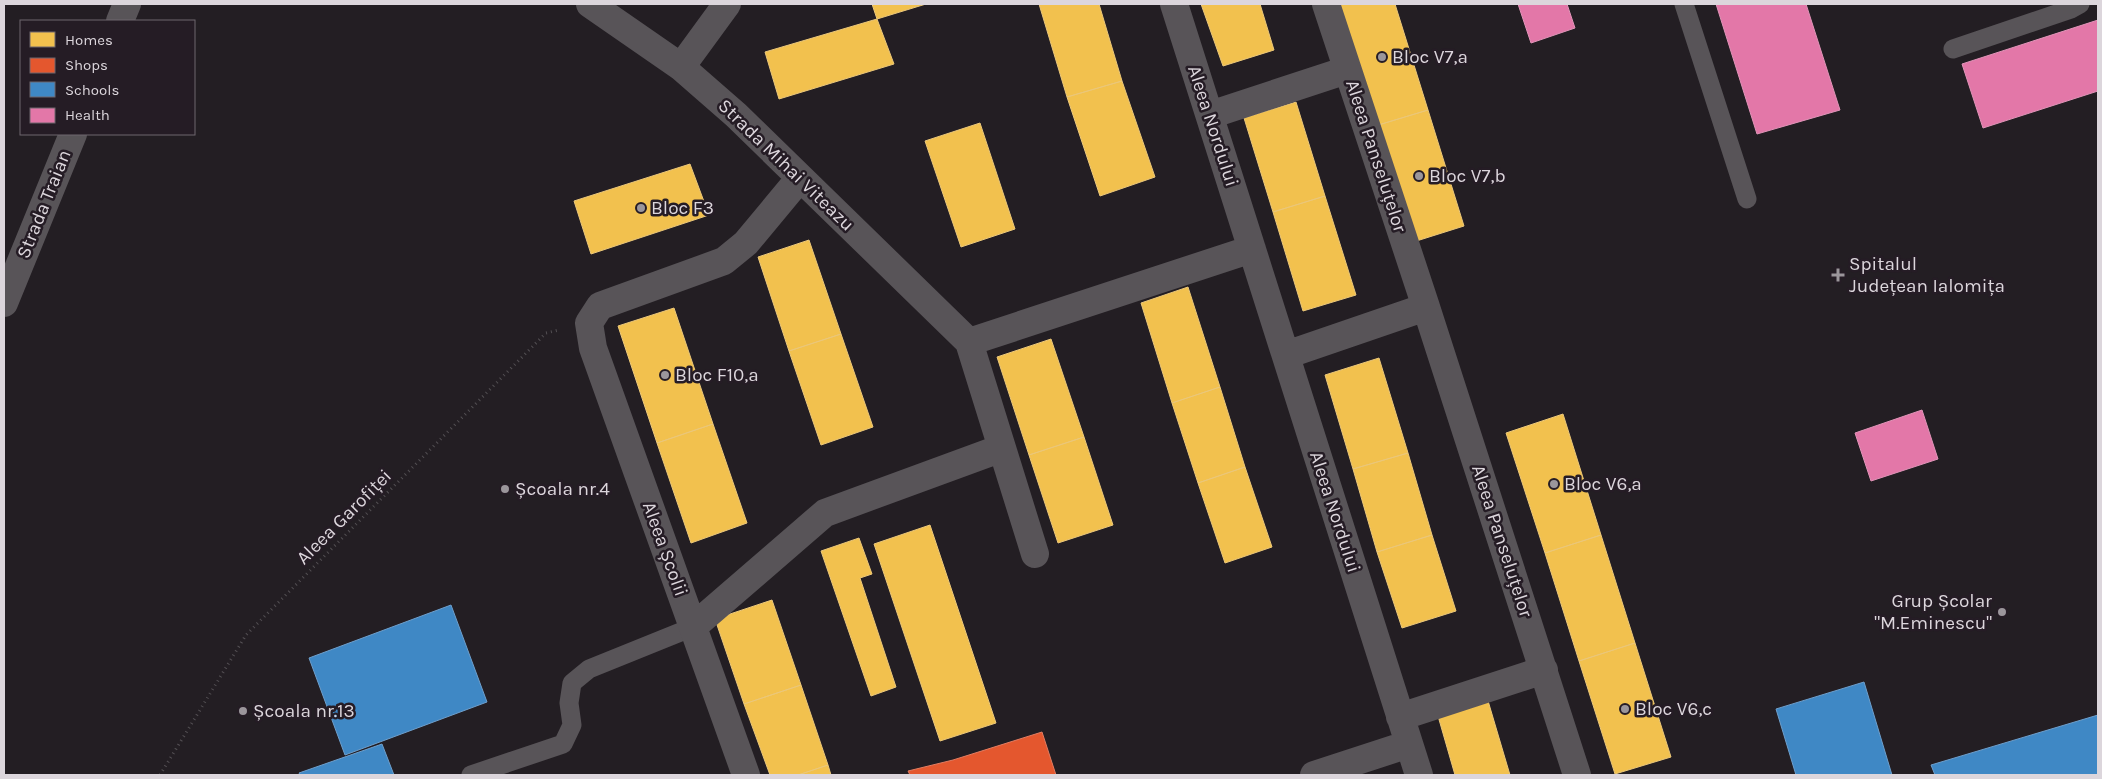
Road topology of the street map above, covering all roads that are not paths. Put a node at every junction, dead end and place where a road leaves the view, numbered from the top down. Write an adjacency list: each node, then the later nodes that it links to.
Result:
1 (127, 4): 8 (street)
2 (590, 4): 10 (street, Strada Mihai Viteazu)
3 (727, 4): 10 (street)
4 (1174, 4): 12 (street, Aleea Nordului)
5 (1326, 4): 11 (street, Aleea Panseluțelor)
6 (1684, 4): 15 (lane)
7 (2080, 4): 9 (lane)
8 (120, 20)
9 (1953, 49)
10 (681, 67): 14 (street, Strada Mihai Viteazu)
11 (1348, 70): 12 (street); 18 (street, Aleea Panseluțelor)
12 (1210, 115): 16 (street, Aleea Nordului)
13 (73, 135): 17 (street, Strada Traian)
14 (800, 178): 19 (street, Strada Mihai Viteazu); 23 (street, Aleea Școlii)
15 (1747, 199)
16 (1252, 249): 19 (street); 20 (street, Aleea Nordului)
17 (4, 303)
18 (1426, 307): 20 (street); 24 (street, Aleea Panseluțelor)
19 (968, 342): 21 (street)
20 (1286, 355): 25 (street, Aleea Nordului)
21 (1002, 448): 22 (street); 23 (street)
22 (1035, 554)
23 (693, 627): 27 (lane); 28 (street, Aleea Școlii)
24 (1544, 670): 25 (street); 31 (street, Aleea Panseluțelor)
25 (1400, 716): 26 (street, Aleea Nordului)
26 (1409, 744): 29 (street); 30 (street, Aleea Nordului)
27 (470, 775)
28 (746, 775)
29 (1314, 775)
30 (1419, 775)
31 (1577, 775)

